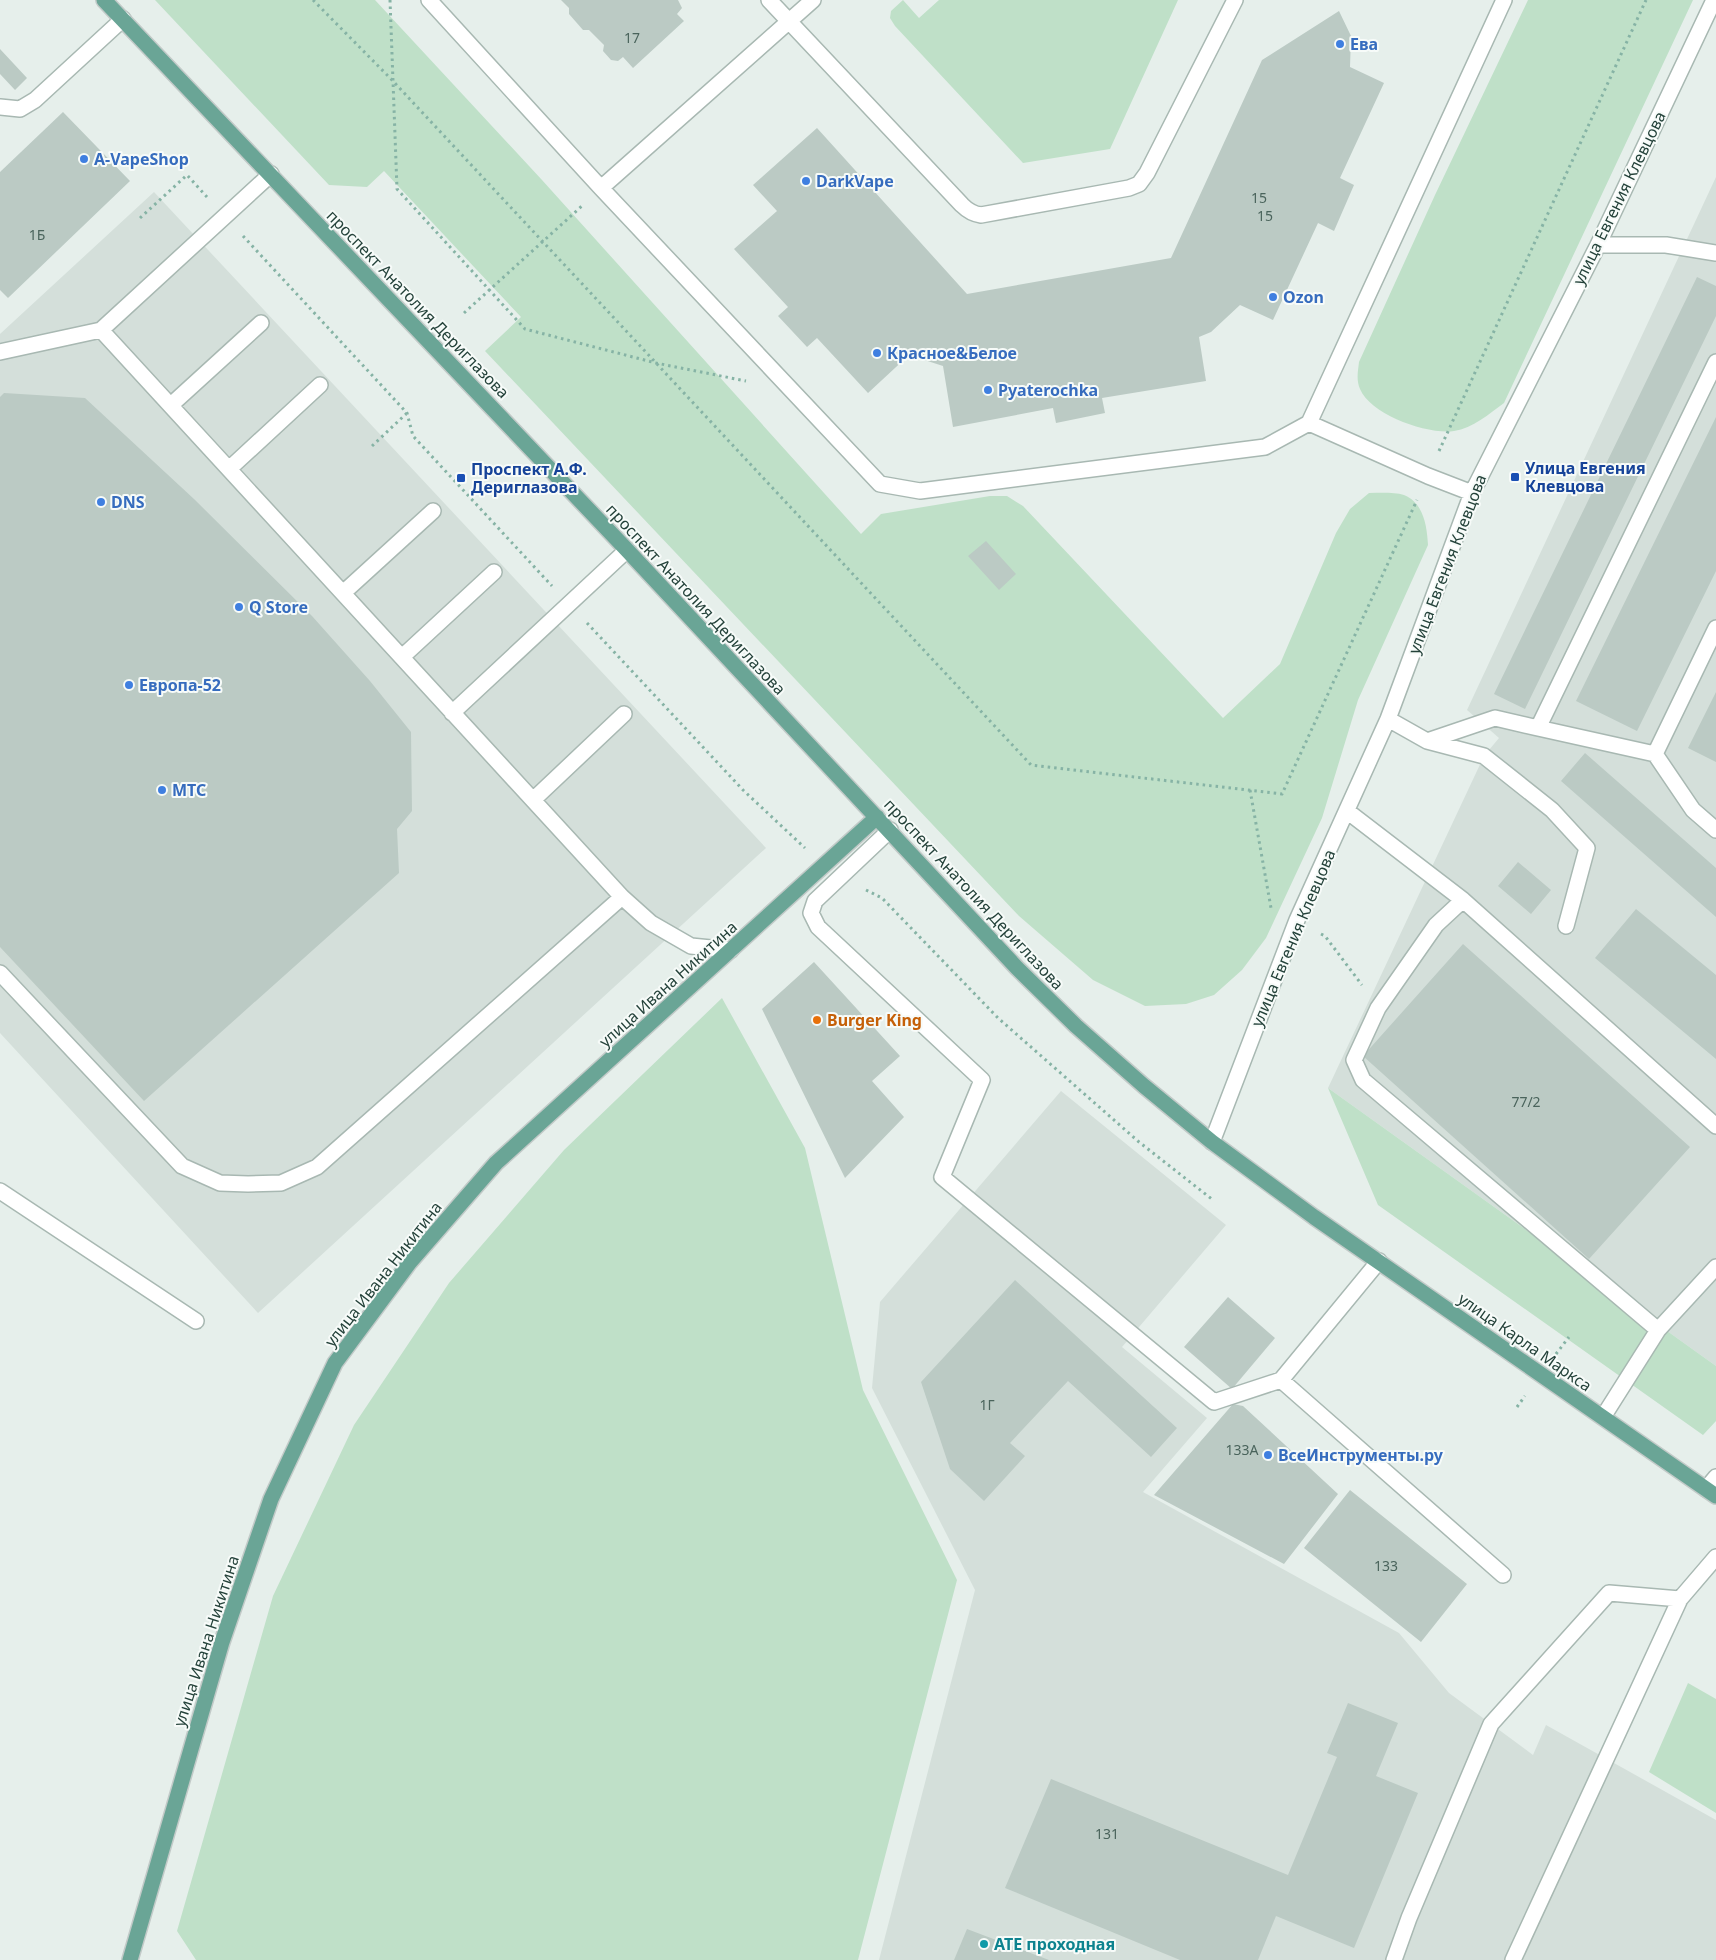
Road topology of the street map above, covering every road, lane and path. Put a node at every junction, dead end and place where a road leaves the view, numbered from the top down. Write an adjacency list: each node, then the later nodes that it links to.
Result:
1 (104, 0): 11 (main road, проспект Анатолия Дериглазова)
2 (313, 0): 13 (path)
3 (390, 0): 13 (path)
4 (429, 0): 16 (street)
5 (769, 0): 12 (street)
6 (813, 0): 12 (street)
7 (1235, 0): 12 (street)
8 (1504, 0): 33 (street)
9 (1646, 0): 36 (path)
10 (1714, 0): 20 (street, улица Евгения Клевцова)
11 (123, 19): 14 (street); 15 (main road, проспект Анатолия Дериглазова)
12 (788, 21): 16 (street)
13 (392, 80): 19 (path); 22 (path)
14 (0, 107)
15 (271, 174): 17 (street); 39 (main road, проспект Анатолия Дериглазова)
16 (602, 188): 19 (path); 30 (street)
17 (225, 216): 18 (path); 25 (street); 32 (path)
18 (140, 218)
19 (542, 242): 22 (path); 28 (path)
20 (1598, 245): 21 (street); 37 (street, улица Евгения Клевцова)
21 (1716, 253)
22 (490, 290): 23 (path); 28 (path)
23 (464, 313)
24 (261, 323): 31 (street)
25 (101, 330): 26 (street); 31 (street)
26 (0, 352)
27 (1716, 362): 48 (street)
28 (656, 363): 30 (path); 36 (path)
29 (320, 385): 35 (street)
30 (793, 391): 33 (street)
31 (171, 405): 35 (street)
32 (407, 413): 34 (path); 42 (path)
33 (1309, 423): 36 (street)
34 (372, 446)
35 (229, 469): 41 (street)
36 (1428, 476): 37 (street)
37 (1472, 493): 47 (street, улица Евгения Клевцова)
38 (433, 511): 41 (street)
39 (628, 550): 42 (street); 53 (main road, проспект Анатолия Дериглазова)
40 (494, 572): 44 (street)
41 (343, 593): 44 (street)
42 (569, 604): 45 (street); 56 (path)
43 (1716, 628): 50 (street)
44 (402, 657): 45 (street)
45 (452, 713): 51 (street)
46 (624, 714): 51 (street)
47 (1388, 719): 49 (street); 52 (street, улица Евгения Клевцова)
48 (1538, 728): 49 (street); 50 (street)
49 (1427, 741): 60 (street)
50 (1655, 754): 55 (street)
51 (533, 800): 58 (street)
52 (1347, 811): 59 (street); 64 (street, улица Евгения Клевцова)
53 (877, 817): 54 (main road, проспект Анатолия Дериглазова); 56 (main road, улица Ивана Никитина)
54 (890, 830): 57 (street); 64 (main road, проспект Анатолия Дериглазова)
55 (1716, 830)
56 (824, 866): 61 (main road, улица Ивана Никитина)
57 (841, 877): 66 (path); 71 (street)
58 (622, 897): 61 (street); 62 (street)
59 (1463, 900): 63 (street); 70 (street)
60 (1566, 926)
61 (731, 950): 78 (main road, улица Ивана Никитина)
62 (0, 973)
63 (1716, 1126)
64 (1212, 1142): 67 (main road, улица Карла Маркса)
65 (0, 1191): 69 (street)
66 (1213, 1200)
67 (1379, 1261): 71 (street); 72 (main road, улица Карла Маркса)
68 (1716, 1267): 70 (street)
69 (196, 1321)
70 (1658, 1330): 72 (street)
71 (1281, 1380): 76 (street)
72 (1603, 1417): 74 (main road, улица Карла Маркса)
73 (1716, 1477): 74 (street)
74 (1711, 1492)
75 (1716, 1557): 77 (street)
76 (1503, 1575)
77 (1680, 1599): 79 (street); 80 (street)
78 (130, 1960)
79 (1394, 1960)
80 (1513, 1960)

